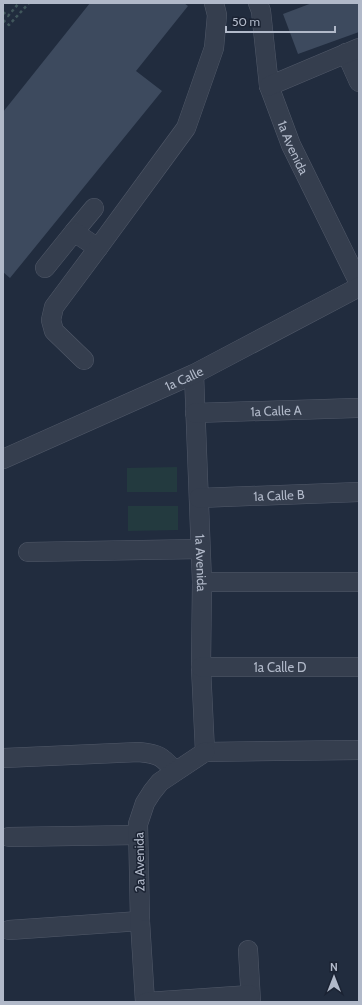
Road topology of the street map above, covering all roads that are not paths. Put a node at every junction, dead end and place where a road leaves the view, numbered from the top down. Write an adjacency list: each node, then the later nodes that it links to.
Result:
1 (214, 3): 8 (street)
2 (258, 3): 5 (street, 1a Avenida)
3 (353, 50): 4 (street); 5 (street)
4 (359, 82)
5 (269, 86): 10 (street, 1a Avenida)
6 (94, 208): 7 (street)
7 (74, 232): 8 (street); 9 (street)
8 (98, 248): 12 (street)
9 (45, 268)
10 (359, 283)
11 (359, 288): 13 (street, 1a Calle)
12 (84, 360)
13 (194, 374): 15 (street, 1a Avenida); 16 (street, 1a Calle)
14 (356, 408): 15 (street, 1a Calle A)
15 (195, 413): 18 (street, 1a Avenida)
16 (3, 459)
17 (359, 492): 18 (street, 1a Calle B)
18 (199, 498): 19 (street, 1a Avenida)
19 (200, 549): 20 (street); 21 (street, 1a Avenida)
20 (28, 552)
21 (202, 582): 22 (street); 23 (street, 1a Avenida)
22 (359, 582)
23 (201, 667): 24 (street, 1a Calle D); 26 (street, 1a Avenida)
24 (359, 667)
25 (359, 750): 26 (street)
26 (205, 752): 28 (street, 2a Avenida)
27 (4, 758): 28 (street)
28 (175, 771): 29 (street, 2a Avenida)
29 (138, 836): 30 (street); 31 (street, 2a Avenida)
30 (9, 837)
31 (140, 921): 32 (street); 35 (street, 2a Avenida)
32 (9, 930)
33 (248, 950): 34 (street)
34 (250, 998): 35 (street)
35 (146, 1002)

